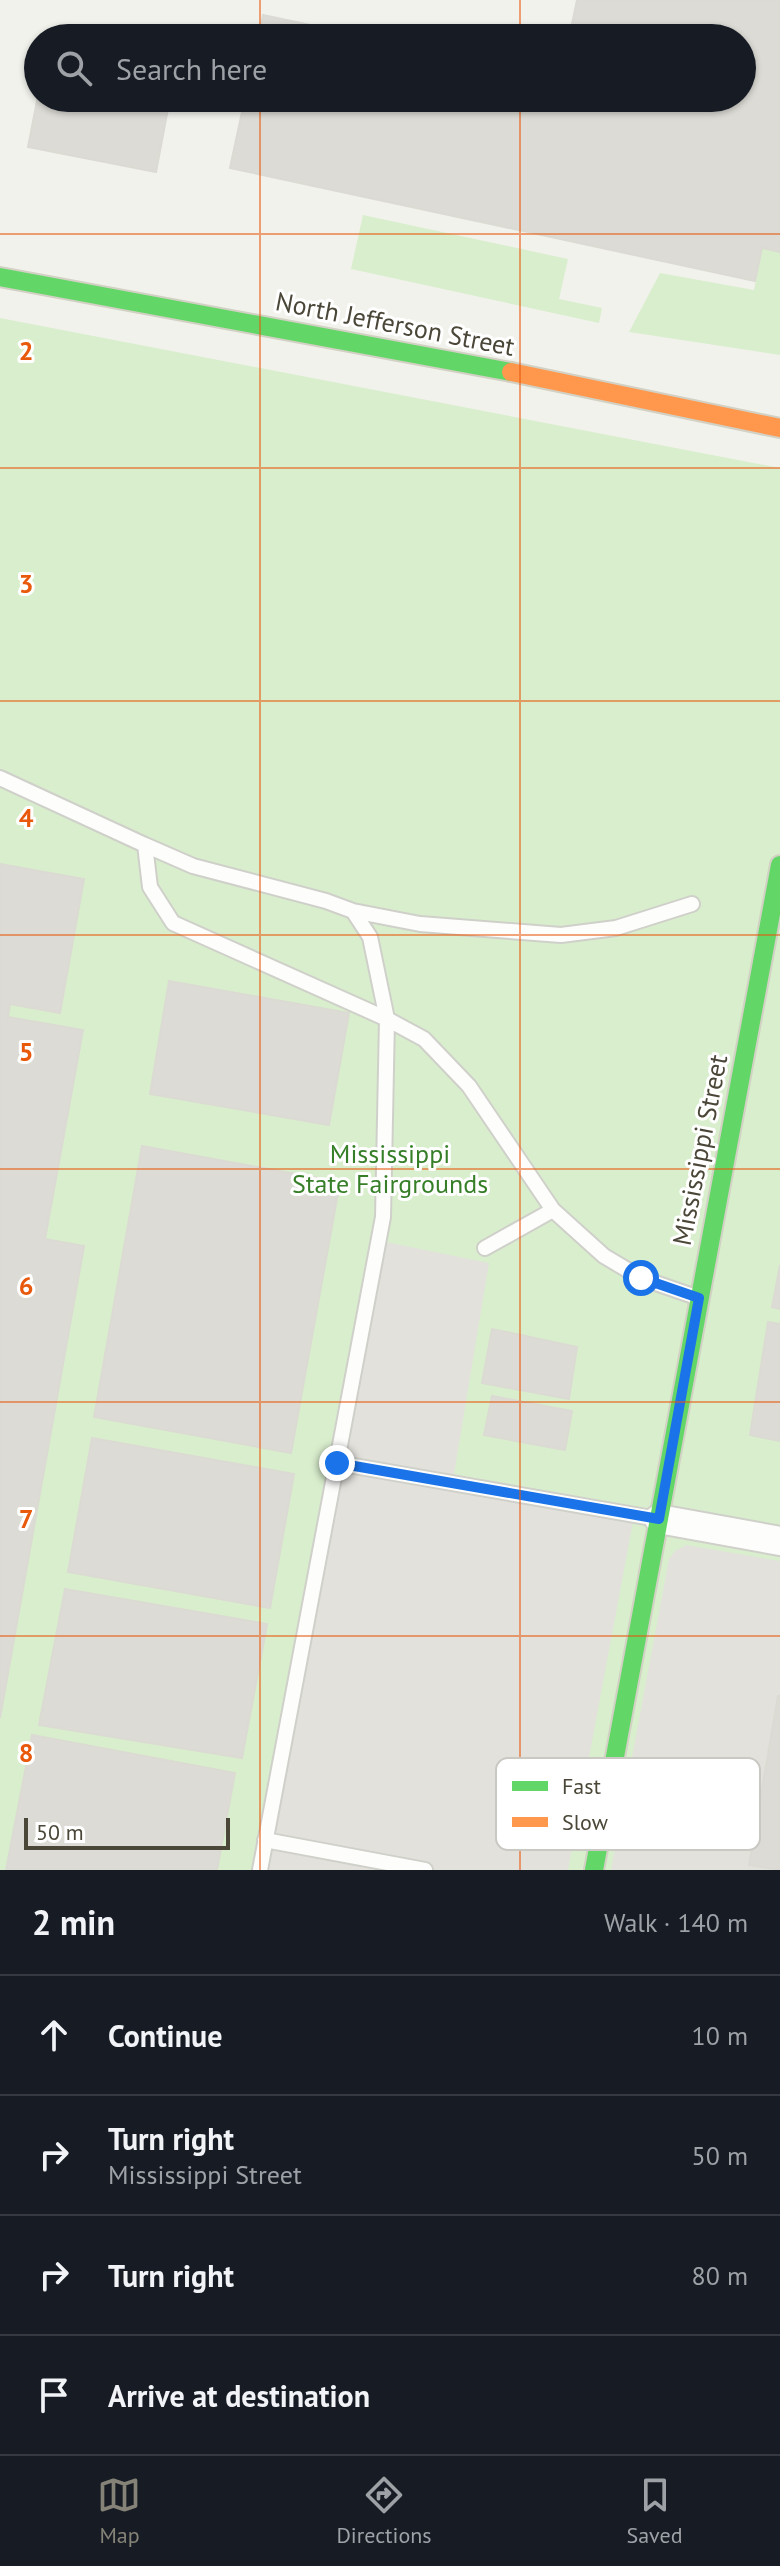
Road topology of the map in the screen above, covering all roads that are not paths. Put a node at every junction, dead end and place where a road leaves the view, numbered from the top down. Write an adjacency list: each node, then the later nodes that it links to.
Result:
1 (0, 277): 2 (street, North Jefferson Street)
2 (780, 428)
3 (0, 778): 4 (lane)
4 (145, 845): 8 (lane); 9 (lane)
5 (780, 865): 6 (street, Mississippi Street)
6 (777, 897): 12 (street, Mississippi Street)
7 (692, 904): 8 (lane)
8 (353, 911): 9 (lane)
9 (387, 1019): 10 (lane); 13 (lane)
10 (553, 1210): 11 (lane); 12 (lane)
11 (485, 1248)
12 (699, 1298): 14 (street, Mississippi Street)
13 (337, 1463): 14 (lane); 17 (lane)
14 (659, 1519): 15 (street); 16 (street, Mississippi Street)
15 (780, 1541)
16 (615, 1758)
17 (265, 1840): 19 (lane); 20 (lane)
18 (598, 1850): 21 (street, Mississippi Street)
19 (260, 1870)
20 (425, 1870)
21 (594, 1870)

